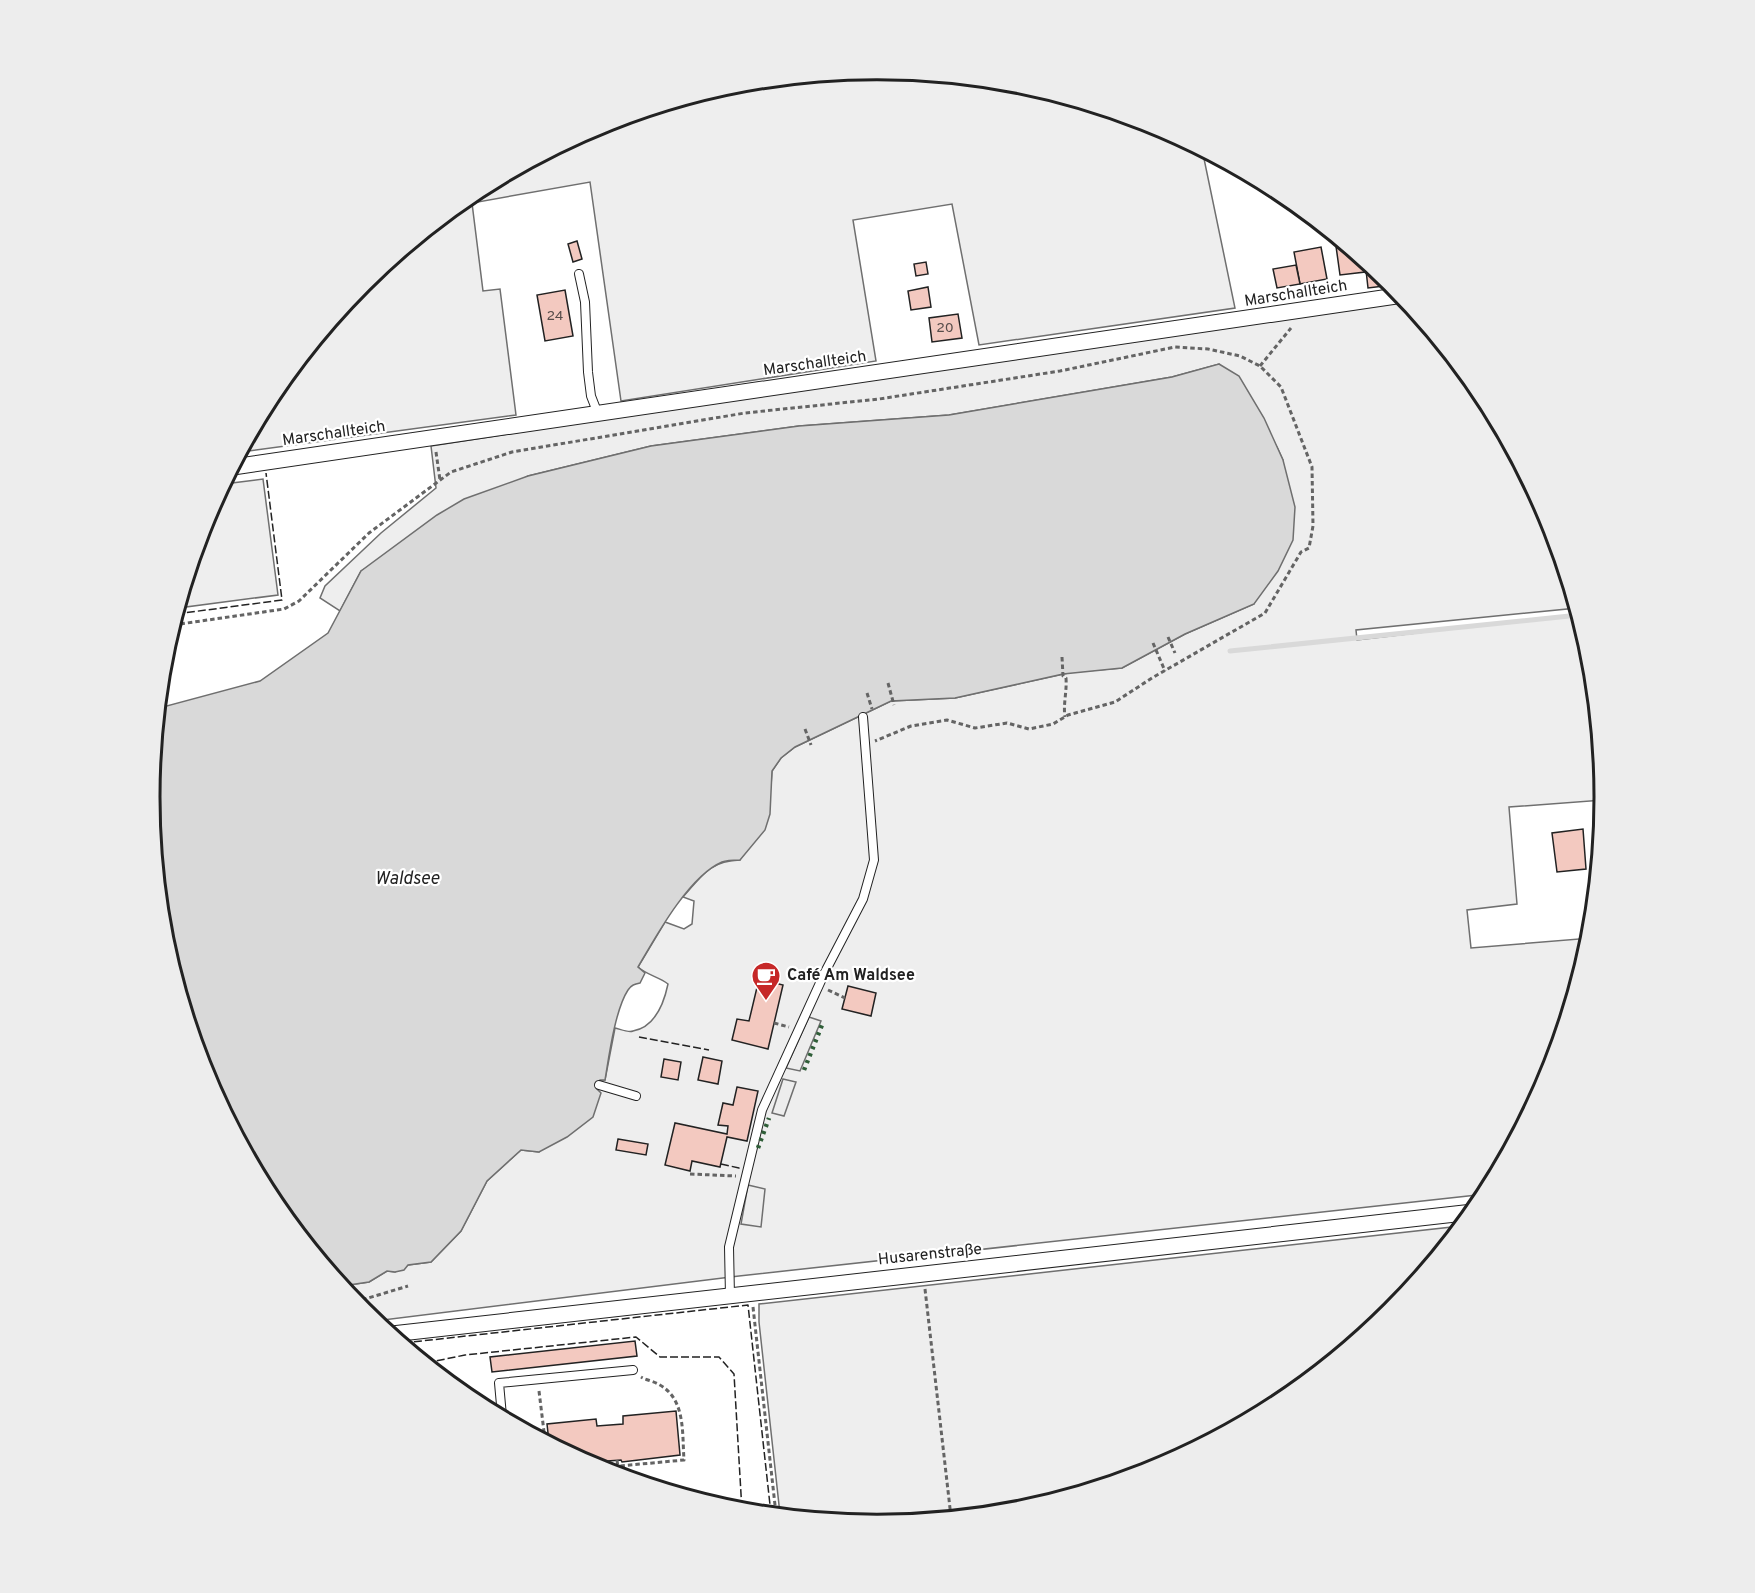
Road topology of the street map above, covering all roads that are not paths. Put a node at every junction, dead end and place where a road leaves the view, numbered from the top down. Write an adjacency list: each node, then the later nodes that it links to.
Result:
1 (579, 274): 3 (lane)
2 (1392, 298): 3 (street, Marschallteich)
3 (598, 414): 4 (street, Marschallteich)
4 (241, 466)
5 (863, 717): 9 (lane)
6 (599, 1085): 7 (lane)
7 (636, 1096)
8 (1460, 1213): 9 (street, Husarenstraße)
9 (730, 1296): 10 (street, Husarenstraße)
10 (402, 1333)
11 (633, 1370): 12 (lane)
12 (501, 1406)

